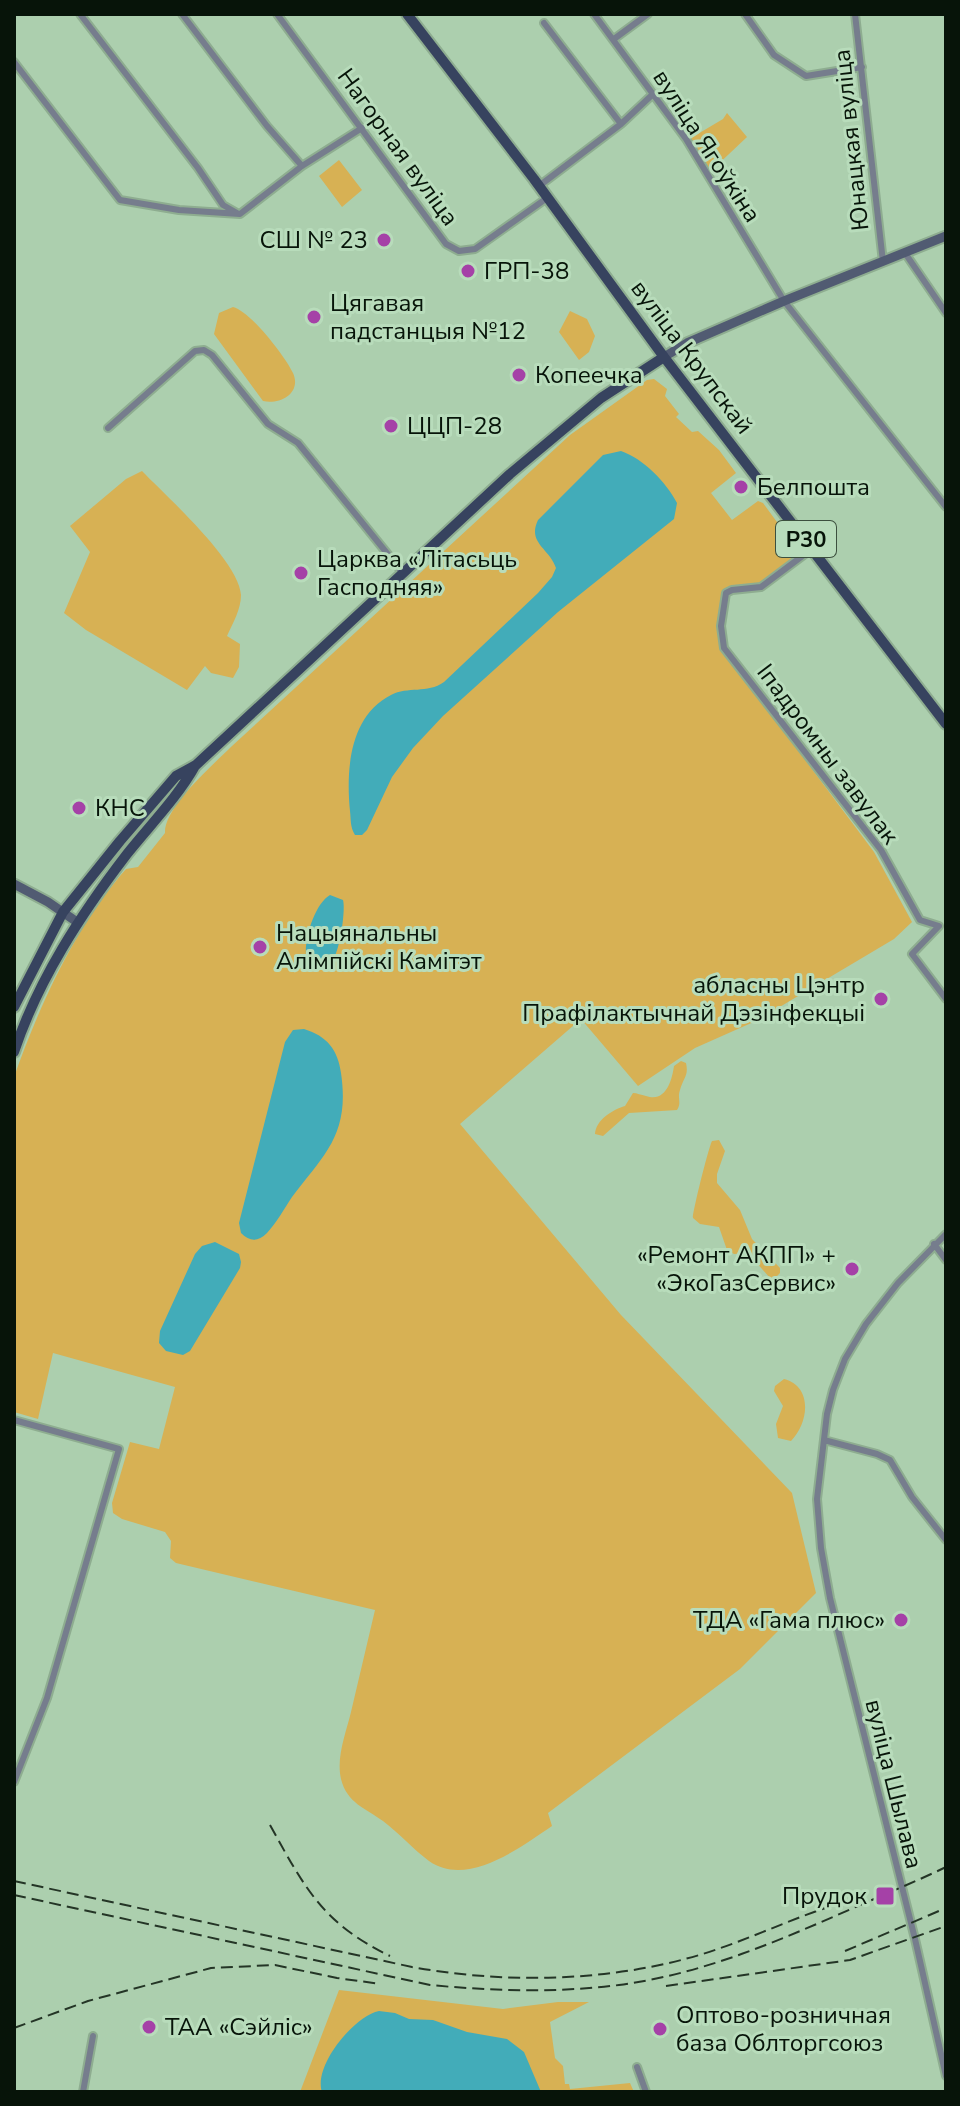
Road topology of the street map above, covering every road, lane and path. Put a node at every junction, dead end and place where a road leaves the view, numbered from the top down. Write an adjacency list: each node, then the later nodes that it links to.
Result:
1 (80, 14): 19 (street)
2 (182, 14): 16 (street)
3 (277, 14): 15 (street, Нагорная вуліца)
4 (407, 14): 17 (main road, вуліца Крупскай / Р30)
5 (594, 14): 10 (street, вуліца Ягоўкіна)
6 (648, 14): 10 (street)
7 (745, 14): 12 (street)
8 (855, 14): 12 (street, Юнацкая вуліца)
9 (544, 23): 14 (street)
10 (614, 39): 13 (street, вуліца Ягоўкіна)
11 (14, 62): 19 (street)
12 (862, 67): 22 (street, Юнацкая вуліца)
13 (652, 95): 14 (street); 23 (street, вуліца Ягоўкіна)
14 (621, 124): 17 (street)
15 (362, 128): 16 (street); 18 (street, Нагорная вуліца)
16 (302, 166): 19 (street)
17 (539, 186): 18 (main road, вуліца Крупскай / Р30)
18 (547, 197): 25 (main road, вуліца Крупскай / Р30)
19 (240, 214)
20 (946, 236): 21 (street)
21 (905, 253): 22 (street); 24 (street)
22 (883, 262): 23 (street)
23 (784, 301): 25 (street); 27 (street, вуліца Ягоўкіна)
24 (946, 313)
25 (664, 357): 28 (main road, вуліца Крупскай / Р30); 29 (main road)
26 (108, 428): 29 (street)
27 (946, 507)
28 (813, 548): 30 (main road, вуліца Крупскай / Р30); 35 (street, Іпадромны завулак)
29 (403, 573): 31 (main road)
30 (945, 721)
31 (196, 765): 33 (main road); 34 (main road)
32 (14, 884): 33 (street)
33 (63, 912): 34 (street); 36 (main road)
34 (77, 922): 37 (main road)
35 (946, 999)
36 (14, 1007)
37 (19, 1022): 38 (main road)
38 (14, 1052)
39 (946, 1234): 40 (street, вуліца Шылава)
40 (934, 1244): 41 (street); 43 (street, вуліца Шылава)
41 (946, 1260)
42 (14, 1420): 45 (street)
43 (824, 1440): 44 (street); 48 (street, вуліца Шылава)
44 (946, 1540)
45 (14, 1782)
46 (93, 2036): 49 (street)
47 (637, 2067): 50 (street)
48 (946, 2076)
49 (83, 2092)
50 (646, 2092)

